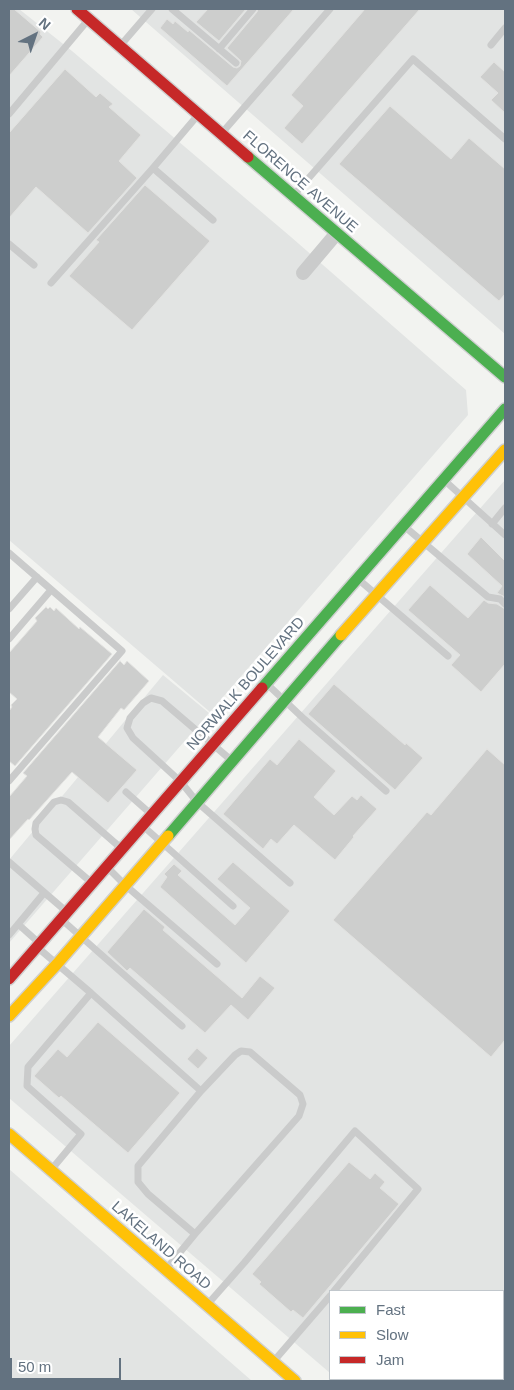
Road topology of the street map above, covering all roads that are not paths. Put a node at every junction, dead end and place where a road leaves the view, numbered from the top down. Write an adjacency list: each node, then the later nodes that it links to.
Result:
1 (76, 9): 6 (main road, FLORENCE AVENUE)
2 (152, 9): 9 (lane)
3 (172, 9): 10 (lane)
4 (253, 9): 10 (lane)
5 (330, 9): 14 (lane)
6 (89, 19): 9 (main road, FLORENCE AVENUE); 12 (lane)
7 (505, 28): 8 (lane)
8 (491, 45)
9 (120, 47): 13 (main road, FLORENCE AVENUE)
10 (219, 49): 11 (lane)
11 (236, 64)
12 (9, 114)
13 (198, 114): 14 (main road, FLORENCE AVENUE); 16 (lane)
14 (221, 134): 17 (main road, FLORENCE AVENUE)
15 (505, 139): 17 (lane)
16 (152, 168): 18 (lane); 23 (lane)
17 (293, 196): 19 (main road, FLORENCE AVENUE)
18 (213, 220)
19 (336, 234): 22 (street); 24 (main road, FLORENCE AVENUE)
20 (9, 244): 21 (lane)
21 (34, 265)
22 (302, 272)
23 (51, 283)
24 (505, 377)
25 (505, 409): 27 (main road, NORWALK BOULEVARD)
26 (505, 450): 28 (main road)
27 (444, 480): 28 (lane); 31 (main road, NORWALK BOULEVARD)
28 (462, 497): 30 (lane); 33 (main road)
29 (505, 508): 30 (lane)
30 (492, 524): 32 (lane)
31 (404, 526): 33 (lane); 36 (main road, NORWALK BOULEVARD)
32 (505, 535)
33 (423, 541): 38 (main road); 39 (lane)
34 (9, 553): 35 (lane)
35 (37, 577): 37 (lane); 40 (lane)
36 (357, 579): 38 (lane); 43 (main road, NORWALK BOULEVARD)
37 (51, 590): 41 (lane); 47 (lane)
38 (376, 596): 42 (lane); 44 (main road)
39 (505, 604)
40 (9, 609)
41 (9, 638)
42 (448, 656)
43 (267, 683): 44 (lane); 45 (main road, NORWALK BOULEVARD)
44 (284, 701): 46 (main road); 49 (lane)
45 (213, 745): 46 (lane); 48 (main road, NORWALK BOULEVARD); 48 (lane)
46 (232, 761): 51 (main road)
47 (9, 781)
48 (181, 782): 51 (lane); 52 (main road, NORWALK BOULEVARD)
49 (386, 791)
50 (126, 792): 52 (lane)
51 (197, 802): 54 (main road); 59 (lane)
52 (152, 815): 53 (main road, NORWALK BOULEVARD)
53 (142, 826): 54 (lane); 55 (main road, NORWALK BOULEVARD)
54 (161, 844): 60 (main road); 62 (lane)
55 (122, 849): 57 (main road, NORWALK BOULEVARD); 58 (lane)
56 (9, 862): 61 (lane)
57 (107, 867): 58 (main road, NORWALK BOULEVARD); 60 (lane)
58 (92, 883): 63 (main road, NORWALK BOULEVARD)
59 (290, 883)
60 (125, 885): 66 (main road); 69 (lane)
61 (44, 893): 63 (lane); 64 (lane)
62 (233, 906)
63 (64, 916): 66 (lane); 67 (main road, NORWALK BOULEVARD)
64 (18, 924): 65 (lane); 67 (lane)
65 (9, 935)
66 (81, 936): 68 (main road); 73 (lane)
67 (39, 945): 68 (lane); 70 (main road, NORWALK BOULEVARD)
68 (57, 964): 71 (lane); 72 (main road)
69 (217, 964)
70 (9, 979)
71 (90, 994): 74 (lane); 76 (lane)
72 (9, 1016)
73 (182, 1026)
74 (201, 1091): 77 (lane); 77 (lane)
75 (9, 1134): 76 (main road, LAKELAND ROAD)
76 (50, 1170): 78 (main road, LAKELAND ROAD)
77 (195, 1234): 78 (lane)
78 (165, 1269): 81 (main road, LAKELAND ROAD)
79 (335, 1290): 81 (lane)
80 (329, 1297): 82 (lane)
81 (206, 1305): 82 (main road, LAKELAND ROAD)
82 (273, 1362): 83 (main road, LAKELAND ROAD)
83 (295, 1381)

